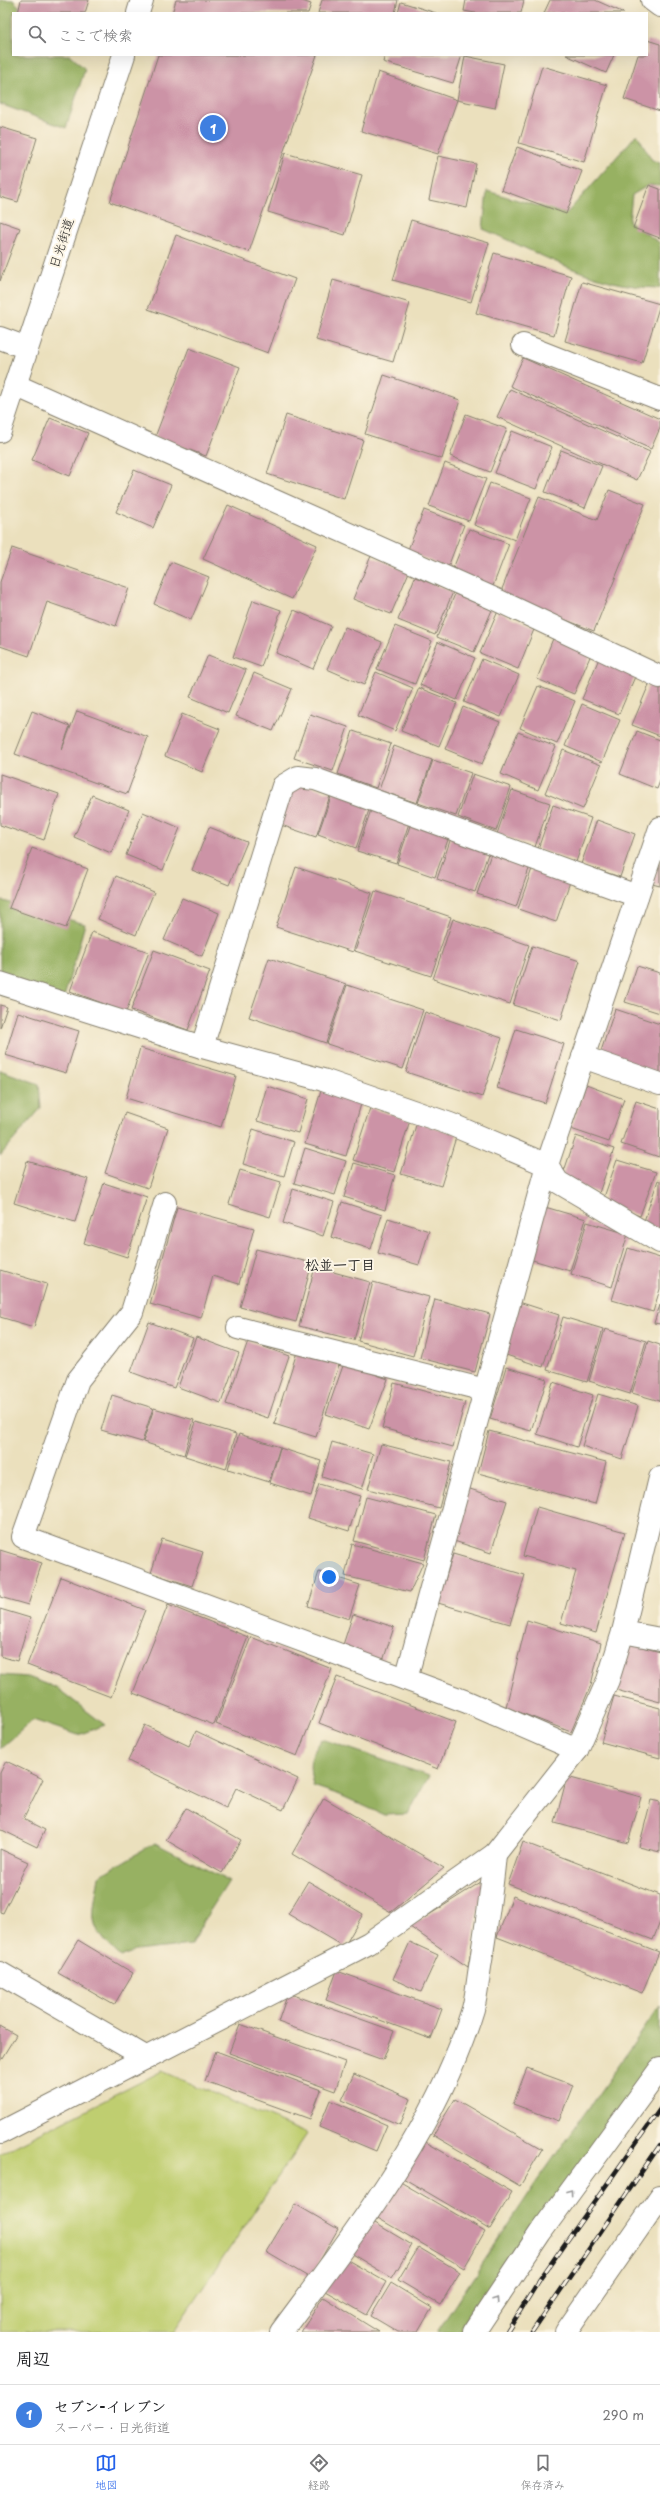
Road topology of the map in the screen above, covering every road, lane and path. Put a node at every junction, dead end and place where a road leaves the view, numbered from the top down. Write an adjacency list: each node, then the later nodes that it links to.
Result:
1 (142, 0): 4 (street)
2 (652, 0): 3 (street)
3 (660, 6)
4 (138, 12)
5 (124, 56): 8 (street, 日光街道)
6 (0, 338): 8 (street)
7 (524, 345): 10 (street)
8 (27, 348): 9 (street, 日光街道)
9 (15, 385): 11 (street, 日光街道); 12 (street)
10 (660, 399)
11 (0, 431)
12 (660, 677)
13 (660, 828): 14 (street)
14 (637, 896): 16 (street); 17 (street)
15 (0, 983): 16 (street)
16 (202, 1047): 19 (street)
17 (583, 1057): 18 (street); 19 (street)
18 (660, 1084)
19 (547, 1165): 21 (street); 23 (street)
20 (165, 1203): 27 (street)
21 (660, 1242)
22 (238, 1328): 23 (street)
23 (485, 1390): 27 (street)
24 (660, 1478): 25 (street)
25 (623, 1632): 26 (street); 28 (street)
26 (660, 1639)
27 (406, 1679): 28 (street)
28 (577, 1750): 29 (street)
29 (495, 1854): 31 (street); 35 (street)
30 (0, 1972): 31 (street)
31 (147, 2058): 33 (street)
32 (660, 2068): 36 (street, one-way to 32)
33 (0, 2133)
34 (660, 2197): 37 (street)
35 (281, 2332)
36 (474, 2332)
37 (566, 2332)

